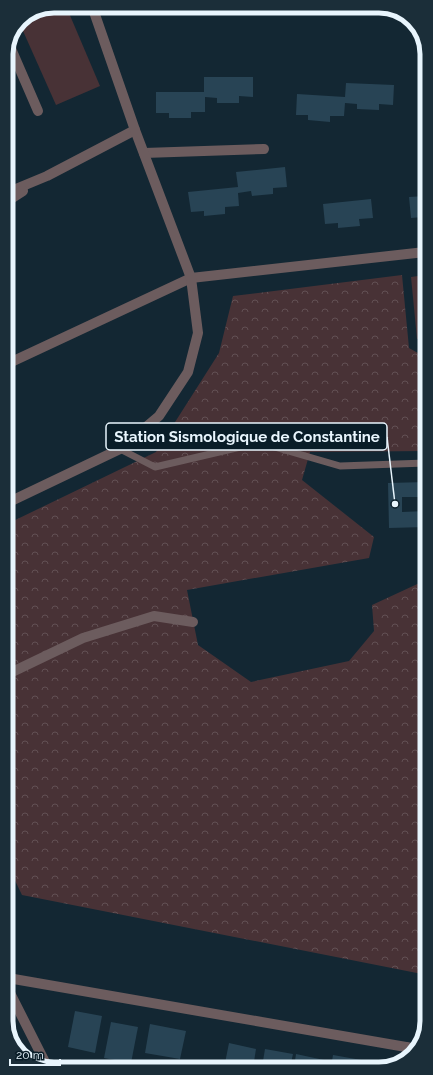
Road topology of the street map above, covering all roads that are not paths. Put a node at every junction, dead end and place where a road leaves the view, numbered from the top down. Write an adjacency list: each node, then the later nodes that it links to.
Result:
1 (94, 13): 4 (street)
2 (13, 53): 3 (street)
3 (38, 111)
4 (135, 130): 6 (street); 7 (street)
5 (264, 149): 6 (street)
6 (144, 153): 11 (street)
7 (47, 176): 8 (street); 9 (street)
8 (13, 190)
9 (13, 198)
10 (420, 253): 11 (street)
11 (191, 278): 12 (street); 13 (street)
12 (13, 361)
13 (120, 449): 14 (lane); 15 (street)
14 (420, 463)
15 (13, 500)
16 (193, 622): 17 (street)
17 (13, 672)
18 (13, 979): 20 (street)
19 (13, 999): 21 (street)
20 (407, 1051)
21 (45, 1061)

